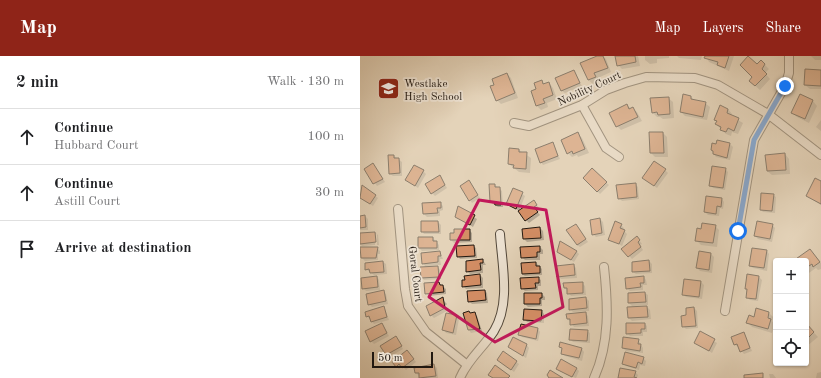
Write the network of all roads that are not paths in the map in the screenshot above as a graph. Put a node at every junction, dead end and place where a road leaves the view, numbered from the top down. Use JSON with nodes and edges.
{"nodes":[{"id":1,"x":790,"y":56,"type":"edge"},
{"id":2,"x":582,"y":105,"type":"junction"},
{"id":3,"x":768,"y":114,"type":"junction"},
{"id":4,"x":514,"y":124,"type":"dead end"},
{"id":5,"x":821,"y":155,"type":"edge"},
{"id":6,"x":619,"y":157,"type":"dead end"},
{"id":7,"x":398,"y":209,"type":"dead end"},
{"id":8,"x":500,"y":234,"type":"dead end"},
{"id":9,"x":604,"y":267,"type":"dead end"},
{"id":10,"x":725,"y":311,"type":"dead end"},
{"id":11,"x":466,"y":364,"type":"junction"},
{"id":12,"x":460,"y":378,"type":"edge"},
{"id":13,"x":594,"y":378,"type":"edge"}],
"edges":[{"from":1,"to":3,"type":"street"},
{"from":2,"to":3,"type":"street","name":"Nobility Court"},
{"from":2,"to":4,"type":"street","name":"Nobility Court"},
{"from":2,"to":6,"type":"street"},
{"from":3,"to":5,"type":"street","name":"Nobility Court"},
{"from":3,"to":10,"type":"street"},
{"from":7,"to":11,"type":"street","name":"Goral Court"},
{"from":8,"to":11,"type":"street"},
{"from":9,"to":13,"type":"street"},
{"from":11,"to":12,"type":"street"}]}
